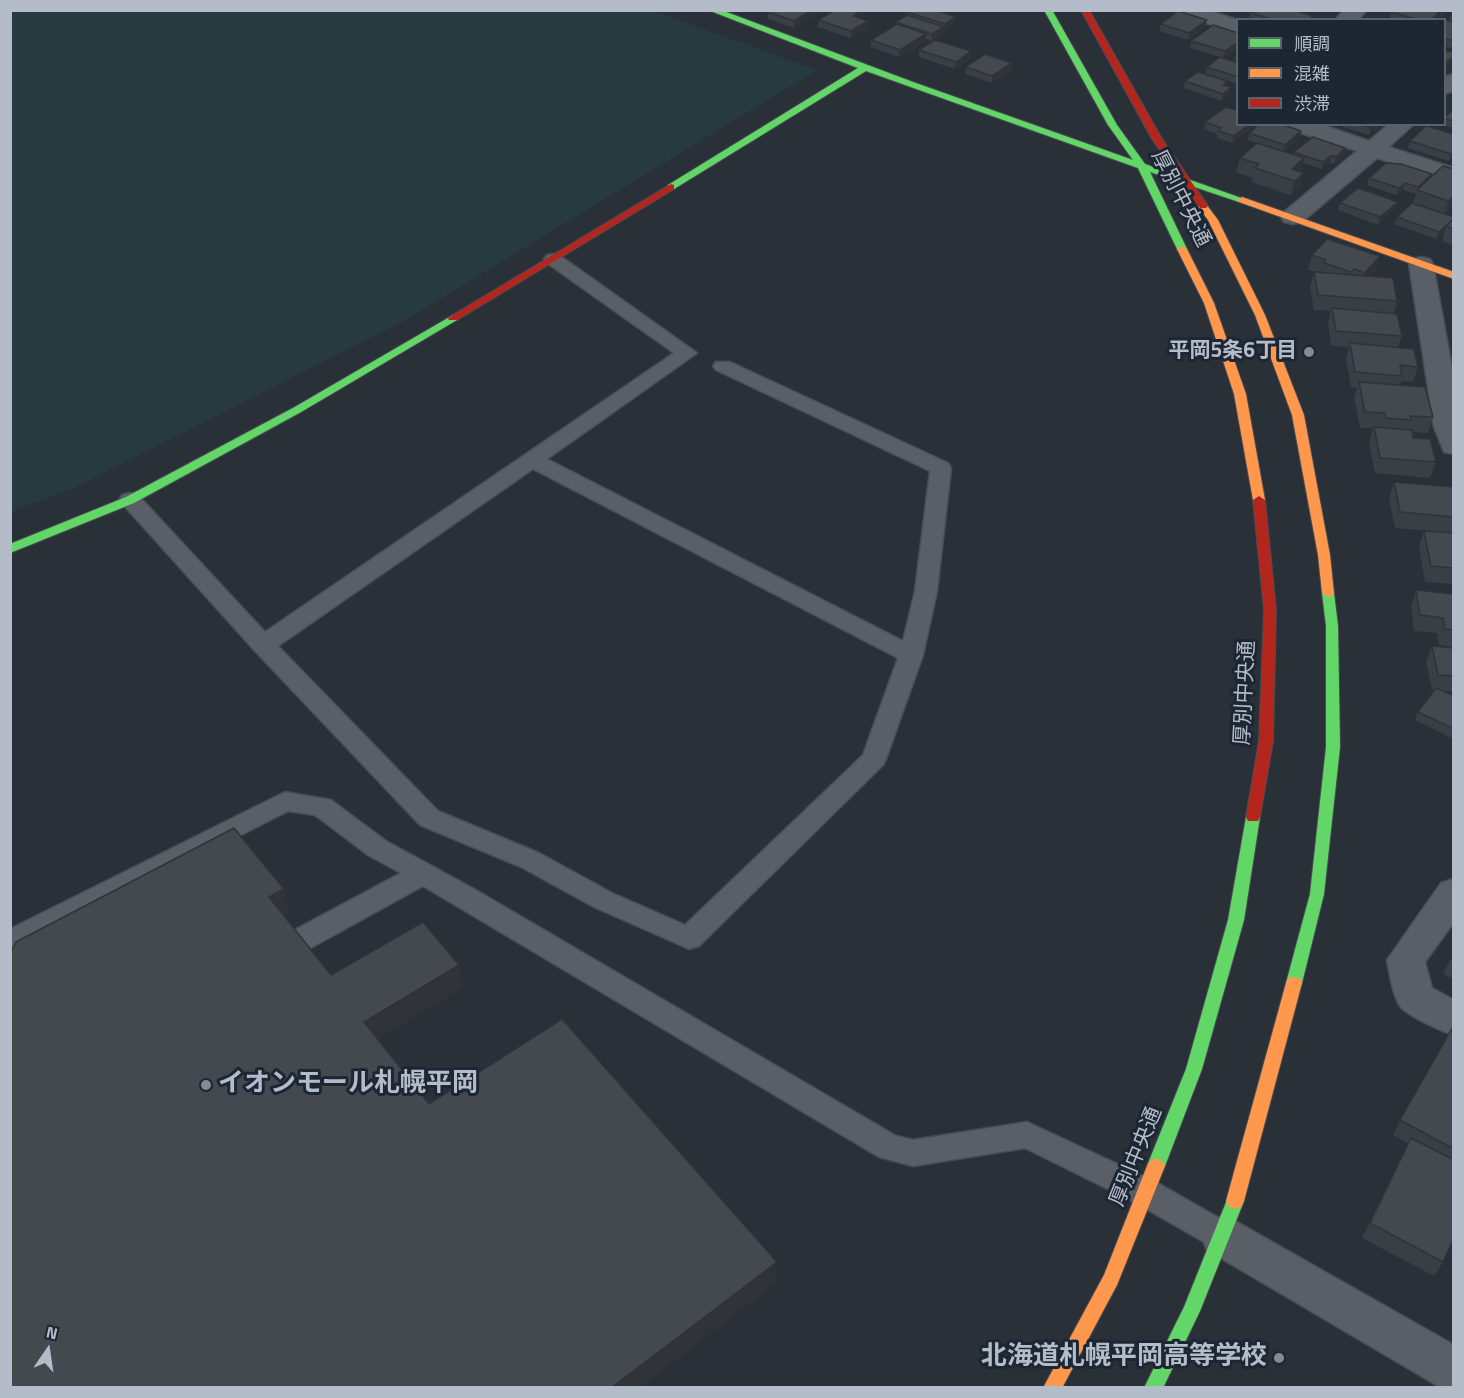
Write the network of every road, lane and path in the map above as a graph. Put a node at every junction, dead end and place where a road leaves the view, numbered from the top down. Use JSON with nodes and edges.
{"nodes":[{"id":1,"x":1048,"y":10,"type":"edge"},
{"id":2,"x":1085,"y":10,"type":"edge"},
{"id":3,"x":1185,"y":10,"type":"edge"},
{"id":4,"x":717,"y":11,"type":"edge"},
{"id":5,"x":1236,"y":26,"type":"edge"},
{"id":6,"x":864,"y":68,"type":"junction"},
{"id":7,"x":1302,"y":126,"type":"edge"},
{"id":8,"x":1401,"y":126,"type":"edge"},
{"id":9,"x":1374,"y":150,"type":"junction"},
{"id":10,"x":1143,"y":168,"type":"junction"},
{"id":11,"x":1454,"y":176,"type":"edge"},
{"id":12,"x":1188,"y":183,"type":"junction"},
{"id":13,"x":1293,"y":218,"type":"junction"},
{"id":14,"x":553,"y":259,"type":"junction"},
{"id":15,"x":1421,"y":264,"type":"junction"},
{"id":16,"x":1454,"y":276,"type":"edge"},
{"id":17,"x":723,"y":366,"type":"dead end"},
{"id":18,"x":1452,"y":434,"type":"edge"},
{"id":19,"x":532,"y":460,"type":"junction"},
{"id":20,"x":130,"y":500,"type":"junction"},
{"id":21,"x":10,"y":549,"type":"edge"},
{"id":22,"x":263,"y":645,"type":"junction"},
{"id":23,"x":911,"y":655,"type":"junction"},
{"id":24,"x":424,"y":873,"type":"junction"},
{"id":25,"x":1454,"y":893,"type":"edge"},
{"id":26,"x":10,"y":942,"type":"edge"},
{"id":27,"x":295,"y":943,"type":"edge"},
{"id":28,"x":1454,"y":1019,"type":"edge"},
{"id":29,"x":1145,"y":1192,"type":"junction"},
{"id":30,"x":1222,"y":1236,"type":"junction"},
{"id":31,"x":1454,"y":1370,"type":"edge"},
{"id":32,"x":1052,"y":1388,"type":"edge"},
{"id":33,"x":1153,"y":1388,"type":"edge"}],
"edges":[{"from":1,"to":10,"type":"main road","name":"厚別中央通"},
{"from":2,"to":12,"type":"main road","name":"厚別中央通"},
{"from":3,"to":5,"type":"street"},
{"from":4,"to":6,"type":"main road"},
{"from":6,"to":10,"type":"main road"},
{"from":6,"to":14,"type":"main road"},
{"from":7,"to":9,"type":"street"},
{"from":8,"to":9,"type":"street"},
{"from":9,"to":11,"type":"street"},
{"from":9,"to":13,"type":"street"},
{"from":10,"to":12,"type":"main road"},
{"from":10,"to":29,"type":"main road","name":"厚別中央通"},
{"from":12,"to":13,"type":"main road"},
{"from":12,"to":30,"type":"main road","name":"厚別中央通"},
{"from":13,"to":15,"type":"main road"},
{"from":14,"to":19,"type":"lane"},
{"from":14,"to":20,"type":"main road"},
{"from":15,"to":16,"type":"main road"},
{"from":15,"to":18,"type":"street"},
{"from":17,"to":23,"type":"lane"},
{"from":19,"to":22,"type":"lane"},
{"from":19,"to":23,"type":"lane"},
{"from":20,"to":21,"type":"main road"},
{"from":20,"to":22,"type":"lane"},
{"from":22,"to":23,"type":"lane"},
{"from":24,"to":26,"type":"lane"},
{"from":24,"to":27,"type":"lane"},
{"from":24,"to":29,"type":"lane"},
{"from":25,"to":28,"type":"street"},
{"from":29,"to":30,"type":"lane"},
{"from":29,"to":32,"type":"main road","name":"厚別中央通"},
{"from":30,"to":31,"type":"street"},
{"from":30,"to":33,"type":"main road","name":"厚別中央通"}]}
